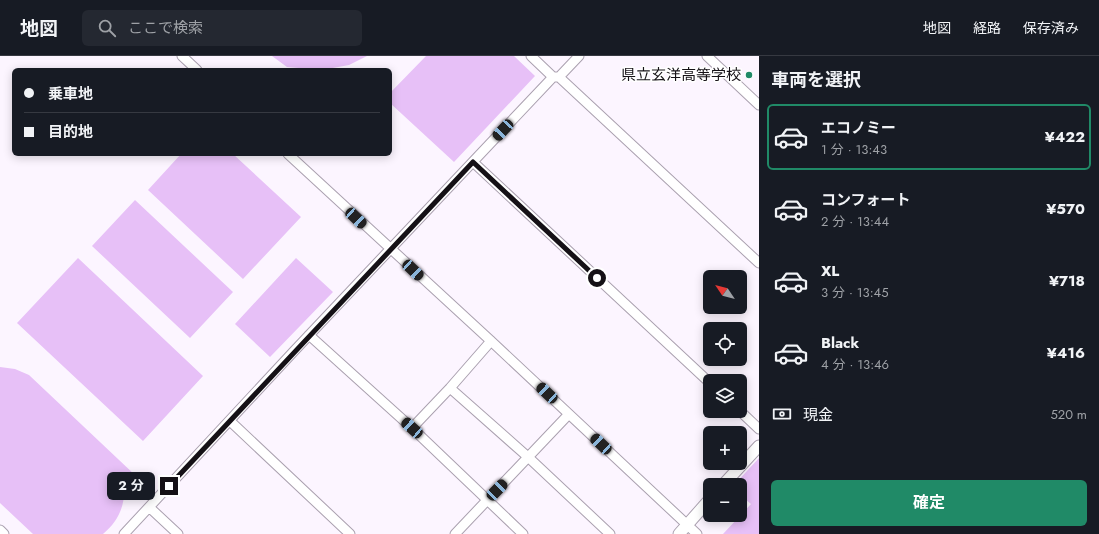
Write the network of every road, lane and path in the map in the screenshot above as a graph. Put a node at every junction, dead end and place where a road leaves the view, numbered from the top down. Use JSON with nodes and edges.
{"nodes":[{"id":1,"x":182,"y":56,"type":"edge"},
{"id":2,"x":531,"y":56,"type":"edge"},
{"id":3,"x":579,"y":56,"type":"edge"},
{"id":4,"x":707,"y":56,"type":"edge"},
{"id":5,"x":195,"y":68,"type":"edge"},
{"id":6,"x":556,"y":77,"type":"junction"},
{"id":7,"x":759,"y":105,"type":"edge"},
{"id":8,"x":290,"y":156,"type":"edge"},
{"id":9,"x":473,"y":162,"type":"junction"},
{"id":10,"x":391,"y":250,"type":"junction"},
{"id":11,"x":759,"y":263,"type":"edge"},
{"id":12,"x":309,"y":335,"type":"junction"},
{"id":13,"x":491,"y":341,"type":"junction"},
{"id":14,"x":703,"y":376,"type":"edge"},
{"id":15,"x":450,"y":388,"type":"junction"},
{"id":16,"x":569,"y":414,"type":"junction"},
{"id":17,"x":747,"y":418,"type":"edge"},
{"id":18,"x":230,"y":422,"type":"junction"},
{"id":19,"x":412,"y":428,"type":"junction"},
{"id":20,"x":759,"y":429,"type":"edge"},
{"id":21,"x":759,"y":446,"type":"edge"},
{"id":22,"x":528,"y":457,"type":"junction"},
{"id":23,"x":729,"y":478,"type":"edge"},
{"id":24,"x":487,"y":500,"type":"junction"},
{"id":25,"x":149,"y":507,"type":"junction"},
{"id":26,"x":703,"y":507,"type":"edge"},
{"id":27,"x":687,"y":524,"type":"junction"},
{"id":28,"x":0,"y":530,"type":"edge"},
{"id":29,"x":4,"y":534,"type":"edge"},
{"id":30,"x":124,"y":534,"type":"edge"},
{"id":31,"x":178,"y":534,"type":"edge"},
{"id":32,"x":350,"y":534,"type":"edge"},
{"id":33,"x":456,"y":534,"type":"edge"},
{"id":34,"x":523,"y":534,"type":"edge"},
{"id":35,"x":610,"y":534,"type":"edge"},
{"id":36,"x":679,"y":534,"type":"edge"},
{"id":37,"x":698,"y":534,"type":"edge"}],
"edges":[{"from":1,"to":5,"type":"street"},
{"from":2,"to":6,"type":"street"},
{"from":3,"to":6,"type":"street"},
{"from":4,"to":7,"type":"street"},
{"from":6,"to":9,"type":"street"},
{"from":6,"to":11,"type":"street"},
{"from":8,"to":10,"type":"street"},
{"from":9,"to":10,"type":"street"},
{"from":9,"to":14,"type":"street"},
{"from":10,"to":12,"type":"street"},
{"from":10,"to":13,"type":"street"},
{"from":12,"to":18,"type":"street"},
{"from":12,"to":19,"type":"street"},
{"from":13,"to":15,"type":"street"},
{"from":13,"to":16,"type":"street"},
{"from":15,"to":19,"type":"street"},
{"from":15,"to":22,"type":"street"},
{"from":16,"to":22,"type":"street"},
{"from":16,"to":27,"type":"street"},
{"from":17,"to":20,"type":"street"},
{"from":18,"to":25,"type":"street"},
{"from":18,"to":32,"type":"street"},
{"from":19,"to":24,"type":"street"},
{"from":21,"to":23,"type":"main road"},
{"from":22,"to":24,"type":"street"},
{"from":22,"to":35,"type":"street"},
{"from":24,"to":33,"type":"street"},
{"from":24,"to":34,"type":"street"},
{"from":25,"to":30,"type":"street"},
{"from":25,"to":31,"type":"street"},
{"from":26,"to":27,"type":"main road"},
{"from":27,"to":36,"type":"main road"},
{"from":27,"to":37,"type":"street"},
{"from":28,"to":29,"type":"street"}]}
